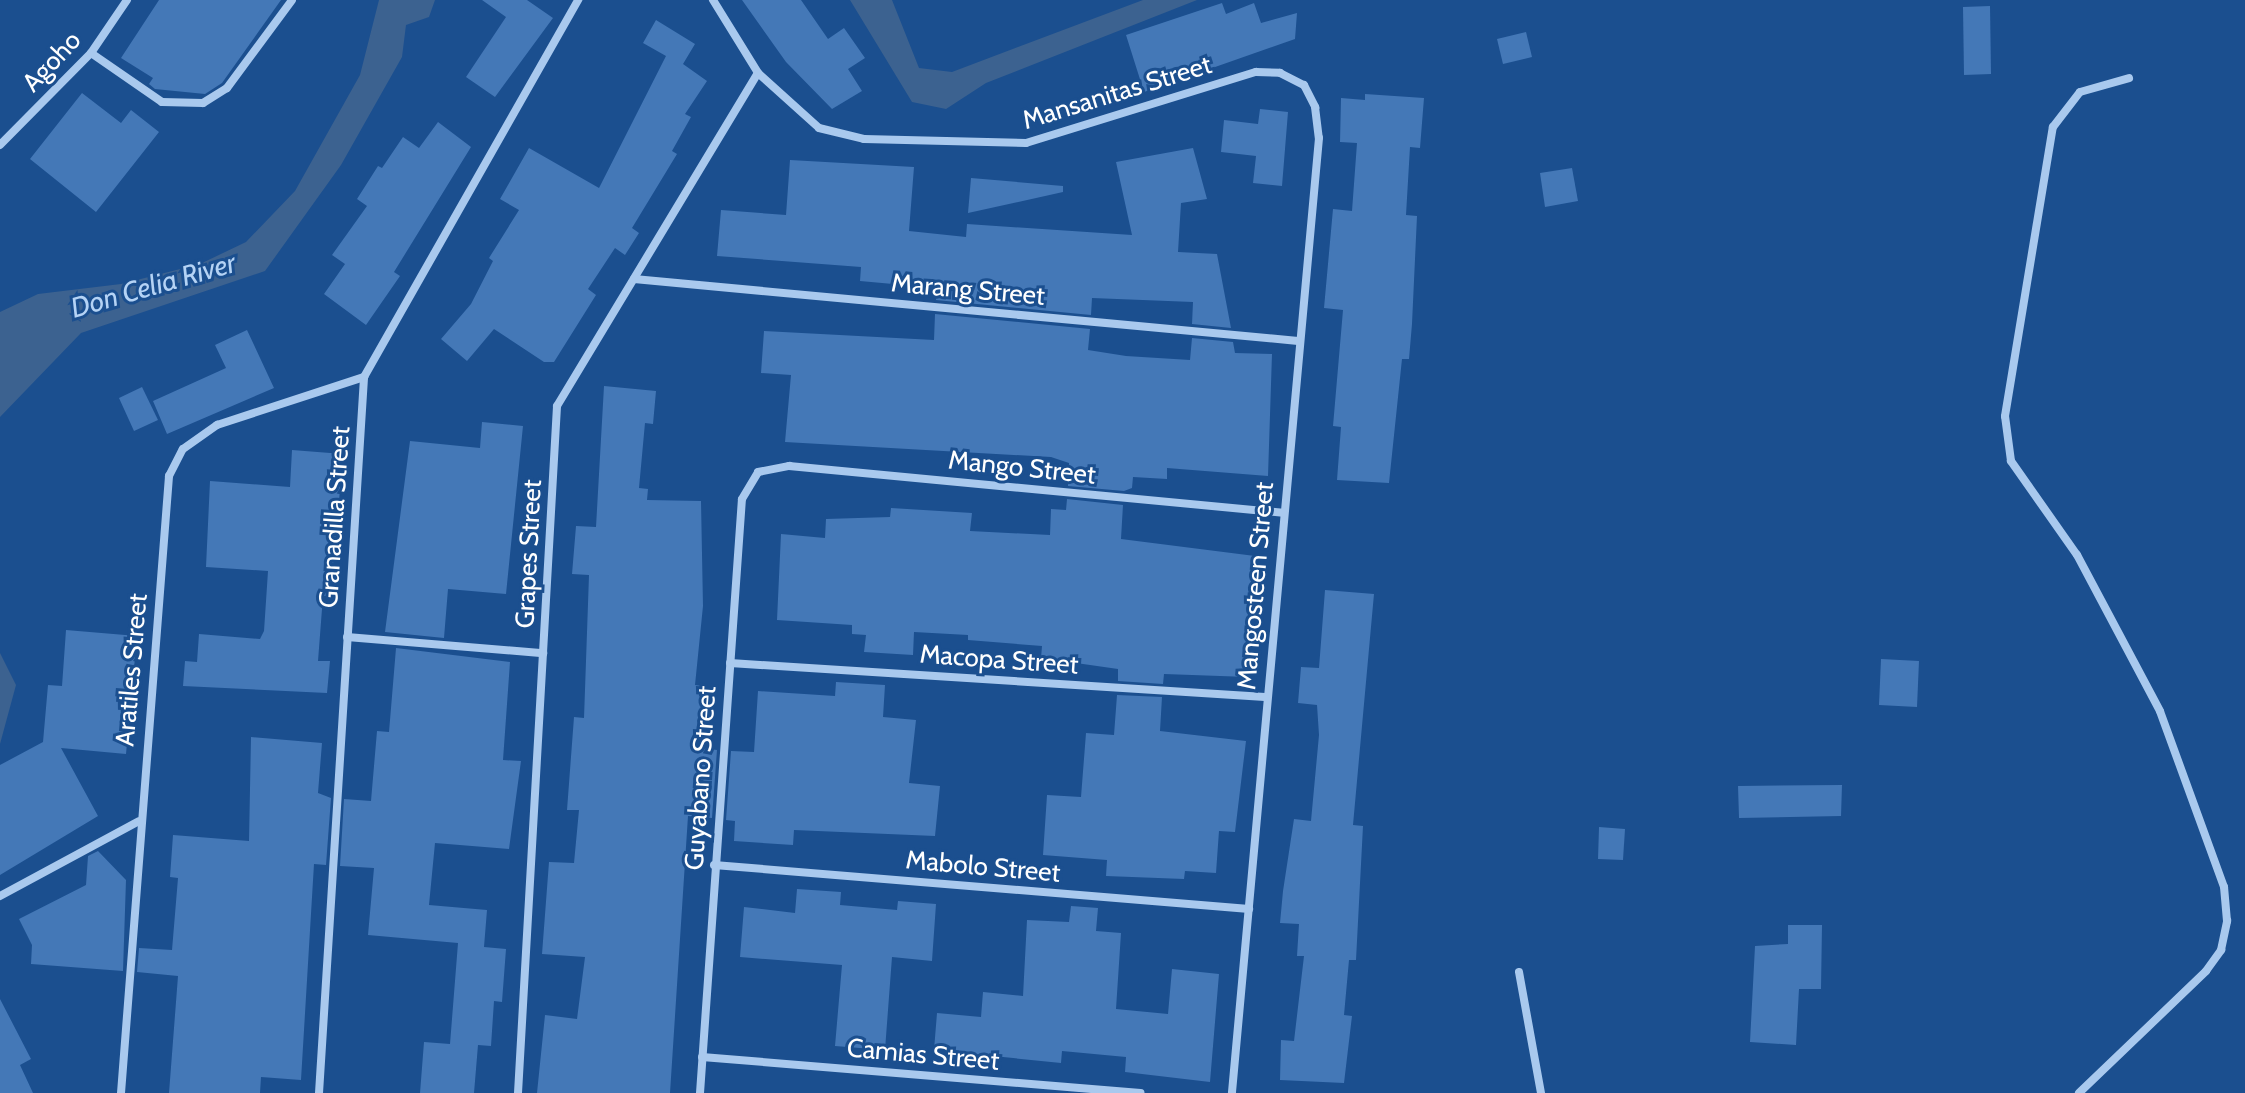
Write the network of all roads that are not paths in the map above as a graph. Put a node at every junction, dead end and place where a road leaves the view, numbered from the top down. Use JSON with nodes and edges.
{"nodes":[{"id":1,"x":127,"y":0,"type":"edge"},
{"id":2,"x":292,"y":0,"type":"edge"},
{"id":3,"x":578,"y":0,"type":"edge"},
{"id":4,"x":713,"y":0,"type":"edge"},
{"id":5,"x":91,"y":53,"type":"junction"},
{"id":6,"x":758,"y":73,"type":"junction"},
{"id":7,"x":2129,"y":78,"type":"dead end"},
{"id":8,"x":1304,"y":85,"type":"joint"},
{"id":9,"x":0,"y":145,"type":"edge"},
{"id":10,"x":634,"y":279,"type":"junction"},
{"id":11,"x":1298,"y":341,"type":"junction"},
{"id":12,"x":364,"y":377,"type":"junction"},
{"id":13,"x":758,"y":472,"type":"joint"},
{"id":14,"x":1283,"y":513,"type":"junction"},
{"id":15,"x":347,"y":637,"type":"junction"},
{"id":16,"x":543,"y":653,"type":"junction"},
{"id":17,"x":730,"y":663,"type":"junction"},
{"id":18,"x":1265,"y":697,"type":"junction"},
{"id":19,"x":139,"y":821,"type":"junction"},
{"id":20,"x":714,"y":865,"type":"junction"},
{"id":21,"x":0,"y":896,"type":"edge"},
{"id":22,"x":1249,"y":909,"type":"junction"},
{"id":23,"x":1519,"y":972,"type":"dead end"},
{"id":24,"x":702,"y":1057,"type":"junction"},
{"id":25,"x":121,"y":1093,"type":"edge"},
{"id":26,"x":319,"y":1093,"type":"edge"},
{"id":27,"x":518,"y":1093,"type":"edge"},
{"id":28,"x":700,"y":1093,"type":"edge"},
{"id":29,"x":1141,"y":1093,"type":"edge"},
{"id":30,"x":1232,"y":1093,"type":"edge"},
{"id":31,"x":1541,"y":1093,"type":"edge"},
{"id":32,"x":2079,"y":1093,"type":"edge"}],
"edges":[{"from":1,"to":5,"type":"street","name":"Agoho"},
{"from":2,"to":5,"type":"street"},
{"from":3,"to":12,"type":"street","name":"Granadilla Street"},
{"from":4,"to":6,"type":"street","name":"Mansanitas Street"},
{"from":5,"to":9,"type":"street","name":"Agoho"},
{"from":6,"to":8,"type":"street","name":"Mansanitas Street"},
{"from":6,"to":10,"type":"street","name":"Grapes Street"},
{"from":7,"to":32,"type":"street"},
{"from":8,"to":11,"type":"street","name":"Mangosteen Street"},
{"from":10,"to":11,"type":"street","name":"Marang Street"},
{"from":10,"to":16,"type":"street","name":"Grapes Street"},
{"from":11,"to":14,"type":"street","name":"Mangosteen Street"},
{"from":12,"to":15,"type":"street","name":"Granadilla Street"},
{"from":12,"to":19,"type":"street","name":"Aratiles Street"},
{"from":13,"to":14,"type":"street","name":"Mango Street"},
{"from":13,"to":17,"type":"street","name":"Guyabano Street"},
{"from":14,"to":18,"type":"street","name":"Mangosteen Street"},
{"from":15,"to":16,"type":"street"},
{"from":15,"to":26,"type":"street","name":"Granadilla Street"},
{"from":16,"to":27,"type":"street","name":"Grapes Street"},
{"from":17,"to":18,"type":"street","name":"Macopa Street"},
{"from":17,"to":20,"type":"street","name":"Guyabano Street"},
{"from":18,"to":22,"type":"street","name":"Mangosteen Street"},
{"from":19,"to":21,"type":"street"},
{"from":19,"to":25,"type":"street","name":"Aratiles Street"},
{"from":20,"to":22,"type":"street","name":"Mabolo Street"},
{"from":20,"to":24,"type":"street","name":"Guyabano Street"},
{"from":22,"to":30,"type":"street","name":"Mangosteen Street"},
{"from":23,"to":31,"type":"street"},
{"from":24,"to":28,"type":"street","name":"Guyabano Street"},
{"from":24,"to":29,"type":"street","name":"Camias Street"}]}
